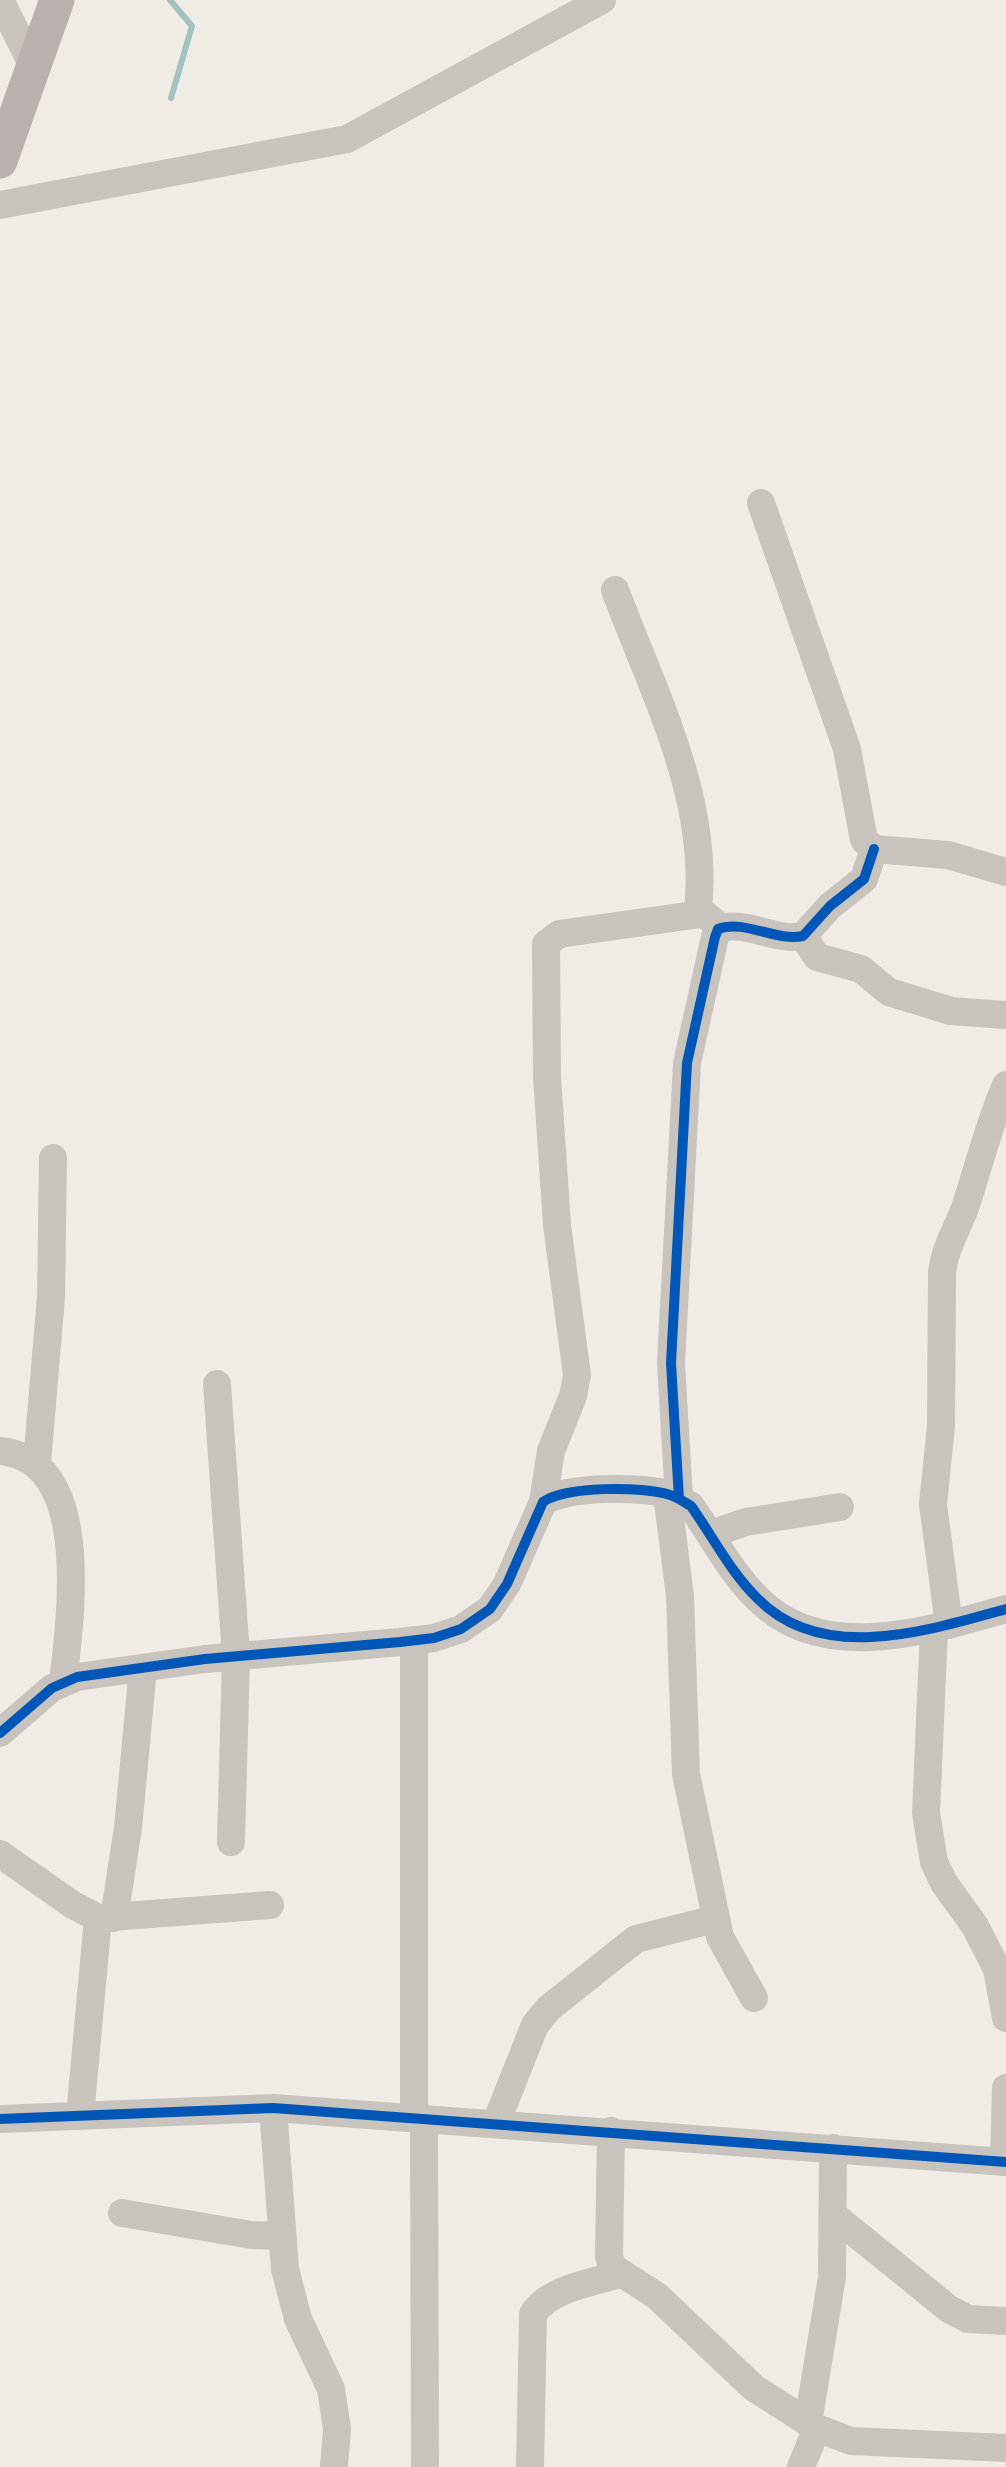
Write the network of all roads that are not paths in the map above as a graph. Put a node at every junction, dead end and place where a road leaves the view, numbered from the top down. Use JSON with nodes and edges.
{"nodes":[{"id":1,"x":0,"y":0,"type":"edge"},
{"id":2,"x":56,"y":0,"type":"edge"},
{"id":3,"x":602,"y":0,"type":"edge"},
{"id":4,"x":34,"y":68,"type":"junction"},
{"id":5,"x":0,"y":161,"type":"edge"},
{"id":6,"x":0,"y":205,"type":"edge"},
{"id":7,"x":760,"y":503,"type":"dead end"},
{"id":8,"x":615,"y":590,"type":"dead end"},
{"id":9,"x":874,"y":849,"type":"junction"},
{"id":10,"x":1006,"y":872,"type":"edge"},
{"id":11,"x":712,"y":921,"type":"junction"},
{"id":12,"x":803,"y":936,"type":"junction"},
{"id":13,"x":1006,"y":1015,"type":"edge"},
{"id":14,"x":1006,"y":1085,"type":"edge"},
{"id":15,"x":52,"y":1158,"type":"dead end"},
{"id":16,"x":217,"y":1384,"type":"dead end"},
{"id":17,"x":0,"y":1450,"type":"edge"},
{"id":18,"x":37,"y":1463,"type":"junction"},
{"id":19,"x":673,"y":1496,"type":"junction"},
{"id":20,"x":543,"y":1502,"type":"junction"},
{"id":21,"x":840,"y":1507,"type":"dead end"},
{"id":22,"x":710,"y":1534,"type":"junction"},
{"id":23,"x":1006,"y":1609,"type":"edge"},
{"id":24,"x":942,"y":1627,"type":"junction"},
{"id":25,"x":414,"y":1640,"type":"junction"},
{"id":26,"x":236,"y":1656,"type":"junction"},
{"id":27,"x":143,"y":1668,"type":"junction"},
{"id":28,"x":63,"y":1684,"type":"junction"},
{"id":29,"x":0,"y":1733,"type":"edge"},
{"id":30,"x":231,"y":1842,"type":"dead end"},
{"id":31,"x":0,"y":1854,"type":"edge"},
{"id":32,"x":270,"y":1905,"type":"dead end"},
{"id":33,"x":106,"y":1918,"type":"junction"},
{"id":34,"x":715,"y":1919,"type":"junction"},
{"id":35,"x":754,"y":1998,"type":"dead end"},
{"id":36,"x":1006,"y":2018,"type":"edge"},
{"id":37,"x":1006,"y":2088,"type":"edge"},
{"id":38,"x":273,"y":2108,"type":"junction"},
{"id":39,"x":80,"y":2116,"type":"junction"},
{"id":40,"x":419,"y":2118,"type":"junction"},
{"id":41,"x":0,"y":2119,"type":"edge"},
{"id":42,"x":496,"y":2123,"type":"junction"},
{"id":43,"x":612,"y":2132,"type":"junction"},
{"id":44,"x":834,"y":2148,"type":"junction"},
{"id":45,"x":1005,"y":2162,"type":"edge"},
{"id":46,"x":122,"y":2214,"type":"dead end"},
{"id":47,"x":833,"y":2215,"type":"junction"},
{"id":48,"x":282,"y":2236,"type":"junction"},
{"id":49,"x":620,"y":2274,"type":"junction"},
{"id":50,"x":1006,"y":2321,"type":"edge"},
{"id":51,"x":812,"y":2426,"type":"junction"},
{"id":52,"x":851,"y":2441,"type":"junction"},
{"id":53,"x":1006,"y":2448,"type":"edge"},
{"id":54,"x":334,"y":2467,"type":"edge"},
{"id":55,"x":426,"y":2467,"type":"edge"},
{"id":56,"x":530,"y":2467,"type":"edge"},
{"id":57,"x":801,"y":2467,"type":"edge"},
{"id":58,"x":864,"y":2467,"type":"edge"}],
"edges":[{"from":1,"to":4,"type":"street"},
{"from":2,"to":4,"type":"main road"},
{"from":3,"to":6,"type":"street"},
{"from":4,"to":5,"type":"main road"},
{"from":7,"to":9,"type":"street"},
{"from":8,"to":11,"type":"street"},
{"from":9,"to":10,"type":"street"},
{"from":9,"to":12,"type":"street"},
{"from":11,"to":12,"type":"street"},
{"from":11,"to":19,"type":"street"},
{"from":11,"to":20,"type":"street"},
{"from":12,"to":13,"type":"street"},
{"from":14,"to":24,"type":"street"},
{"from":15,"to":18,"type":"street"},
{"from":16,"to":26,"type":"street"},
{"from":17,"to":18,"type":"street"},
{"from":18,"to":28,"type":"street"},
{"from":19,"to":20,"type":"street"},
{"from":19,"to":22,"type":"street"},
{"from":19,"to":34,"type":"street"},
{"from":20,"to":25,"type":"street"},
{"from":21,"to":22,"type":"street"},
{"from":22,"to":24,"type":"street"},
{"from":23,"to":24,"type":"street"},
{"from":24,"to":36,"type":"street"},
{"from":25,"to":26,"type":"street"},
{"from":25,"to":40,"type":"street"},
{"from":26,"to":27,"type":"street"},
{"from":26,"to":30,"type":"street"},
{"from":27,"to":28,"type":"street"},
{"from":27,"to":33,"type":"street"},
{"from":28,"to":29,"type":"street"},
{"from":31,"to":33,"type":"street"},
{"from":32,"to":33,"type":"street"},
{"from":33,"to":39,"type":"street"},
{"from":34,"to":35,"type":"street"},
{"from":34,"to":42,"type":"street"},
{"from":37,"to":45,"type":"street"},
{"from":38,"to":39,"type":"street"},
{"from":38,"to":40,"type":"street"},
{"from":38,"to":48,"type":"street"},
{"from":39,"to":41,"type":"street"},
{"from":40,"to":42,"type":"street"},
{"from":40,"to":55,"type":"street"},
{"from":42,"to":43,"type":"street"},
{"from":43,"to":44,"type":"street"},
{"from":43,"to":49,"type":"street"},
{"from":44,"to":45,"type":"street"},
{"from":44,"to":47,"type":"street"},
{"from":46,"to":48,"type":"street"},
{"from":47,"to":50,"type":"street"},
{"from":47,"to":51,"type":"street"},
{"from":48,"to":54,"type":"street"},
{"from":49,"to":51,"type":"street"},
{"from":49,"to":56,"type":"street"},
{"from":51,"to":52,"type":"street"},
{"from":51,"to":57,"type":"street"},
{"from":52,"to":53,"type":"street"},
{"from":52,"to":58,"type":"street"}]}
